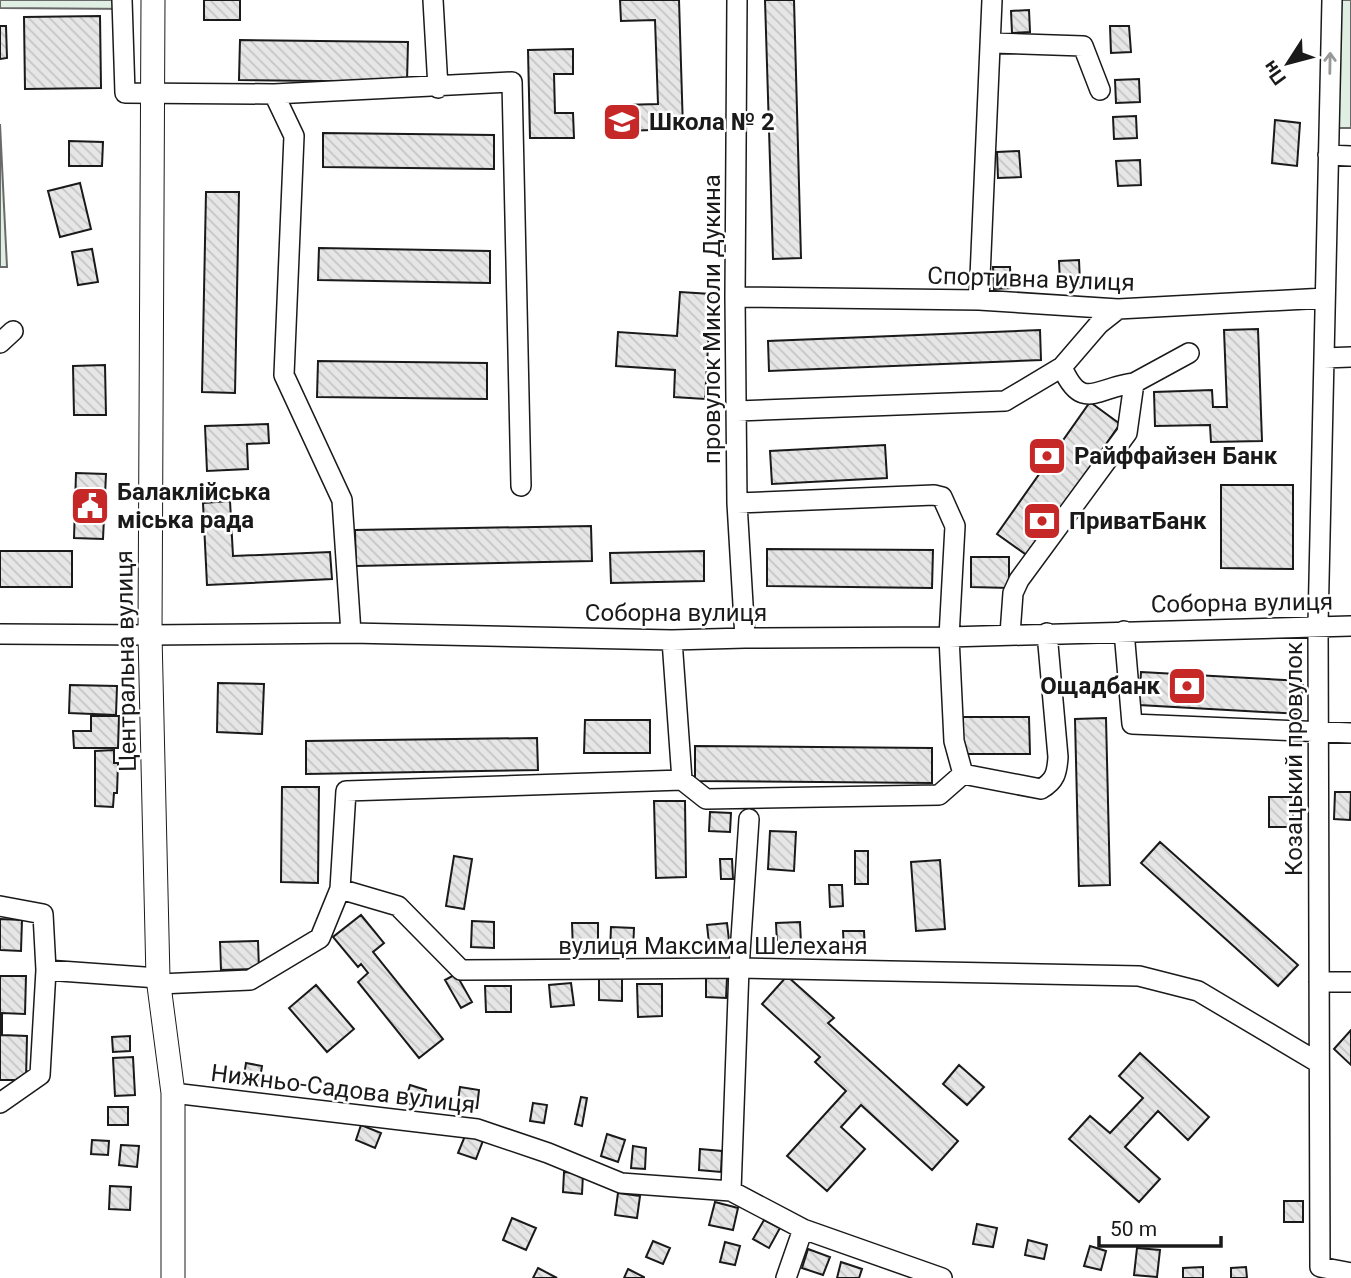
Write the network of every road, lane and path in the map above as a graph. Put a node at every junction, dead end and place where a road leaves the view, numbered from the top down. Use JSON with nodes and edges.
{"nodes":[{"id":1,"x":122,"y":0,"type":"edge"},
{"id":2,"x":153,"y":0,"type":"edge"},
{"id":3,"x":433,"y":0,"type":"edge"},
{"id":4,"x":737,"y":0,"type":"edge"},
{"id":5,"x":992,"y":0,"type":"edge"},
{"id":6,"x":1332,"y":0,"type":"edge"},
{"id":7,"x":992,"y":43,"type":"junction"},
{"id":8,"x":438,"y":88,"type":"junction"},
{"id":9,"x":1100,"y":90,"type":"dead end"},
{"id":10,"x":151,"y":93,"type":"junction"},
{"id":11,"x":274,"y":94,"type":"junction"},
{"id":12,"x":1328,"y":155,"type":"junction"},
{"id":13,"x":1351,"y":156,"type":"edge"},
{"id":14,"x":735,"y":297,"type":"junction"},
{"id":15,"x":1325,"y":298,"type":"junction"},
{"id":16,"x":979,"y":300,"type":"junction"},
{"id":17,"x":1118,"y":309,"type":"junction"},
{"id":18,"x":1189,"y":353,"type":"dead end"},
{"id":19,"x":1351,"y":357,"type":"edge"},
{"id":20,"x":1324,"y":358,"type":"junction"},
{"id":21,"x":1062,"y":367,"type":"junction"},
{"id":22,"x":1134,"y":383,"type":"junction"},
{"id":23,"x":737,"y":411,"type":"junction"},
{"id":24,"x":521,"y":486,"type":"dead end"},
{"id":25,"x":737,"y":503,"type":"junction"},
{"id":26,"x":1318,"y":625,"type":"junction"},
{"id":27,"x":1351,"y":626,"type":"edge"},
{"id":28,"x":1124,"y":631,"type":"junction"},
{"id":29,"x":351,"y":633,"type":"junction"},
{"id":30,"x":1047,"y":633,"type":"junction"},
{"id":31,"x":0,"y":634,"type":"edge"},
{"id":32,"x":1010,"y":634,"type":"junction"},
{"id":33,"x":150,"y":635,"type":"junction"},
{"id":34,"x":949,"y":637,"type":"junction"},
{"id":35,"x":745,"y":638,"type":"junction"},
{"id":36,"x":672,"y":640,"type":"junction"},
{"id":37,"x":1319,"y":732,"type":"junction"},
{"id":38,"x":1351,"y":733,"type":"edge"},
{"id":39,"x":963,"y":774,"type":"junction"},
{"id":40,"x":682,"y":779,"type":"junction"},
{"id":41,"x":748,"y":819,"type":"dead end"},
{"id":42,"x":340,"y":889,"type":"junction"},
{"id":43,"x":0,"y":906,"type":"edge"},
{"id":44,"x":739,"y":968,"type":"junction"},
{"id":45,"x":46,"y":970,"type":"junction"},
{"id":46,"x":158,"y":981,"type":"junction"},
{"id":47,"x":1319,"y":982,"type":"junction"},
{"id":48,"x":1351,"y":982,"type":"edge"},
{"id":49,"x":1320,"y":1063,"type":"junction"},
{"id":50,"x":173,"y":1093,"type":"junction"},
{"id":51,"x":0,"y":1103,"type":"edge"},
{"id":52,"x":731,"y":1191,"type":"junction"},
{"id":53,"x":803,"y":1229,"type":"junction"},
{"id":54,"x":1351,"y":1273,"type":"edge"},
{"id":55,"x":173,"y":1278,"type":"edge"},
{"id":56,"x":786,"y":1278,"type":"edge"},
{"id":57,"x":942,"y":1278,"type":"edge"}],
"edges":[{"from":1,"to":10,"type":"street"},
{"from":2,"to":10,"type":"main road","name":"Центральна вулиця"},
{"from":3,"to":8,"type":"street"},
{"from":4,"to":14,"type":"street","name":"провулок Миколи Дукина"},
{"from":5,"to":7,"type":"street"},
{"from":12,"to":6,"type":"street","name":"Козацький провулок","one_way":true},
{"from":7,"to":9,"type":"street"},
{"from":7,"to":16,"type":"street"},
{"from":8,"to":11,"type":"street"},
{"from":8,"to":24,"type":"street"},
{"from":10,"to":11,"type":"street"},
{"from":10,"to":33,"type":"main road","name":"Центральна вулиця"},
{"from":11,"to":29,"type":"street"},
{"from":12,"to":13,"type":"street"},
{"from":12,"to":15,"type":"street","name":"Козацький провулок"},
{"from":14,"to":16,"type":"street","name":"Спортивна вулиця"},
{"from":14,"to":23,"type":"street","name":"провулок Миколи Дукина"},
{"from":15,"to":17,"type":"street","name":"Спортивна вулиця"},
{"from":15,"to":20,"type":"street","name":"Козацький провулок"},
{"from":16,"to":17,"type":"street","name":"Спортивна вулиця"},
{"from":17,"to":21,"type":"street"},
{"from":18,"to":22,"type":"street"},
{"from":19,"to":20,"type":"street"},
{"from":20,"to":26,"type":"street","name":"Козацький провулок"},
{"from":21,"to":22,"type":"street"},
{"from":21,"to":23,"type":"street"},
{"from":22,"to":32,"type":"street"},
{"from":23,"to":25,"type":"street","name":"провулок Миколи Дукина"},
{"from":25,"to":34,"type":"street"},
{"from":25,"to":35,"type":"street","name":"провулок Миколи Дукина"},
{"from":26,"to":27,"type":"street","name":"Соборна вулиця"},
{"from":26,"to":28,"type":"street","name":"Соборна вулиця"},
{"from":26,"to":37,"type":"street","name":"Козацький провулок"},
{"from":28,"to":30,"type":"street","name":"Соборна вулиця"},
{"from":28,"to":37,"type":"street"},
{"from":29,"to":33,"type":"street","name":"Соборна вулиця"},
{"from":29,"to":36,"type":"street","name":"Соборна вулиця"},
{"from":30,"to":32,"type":"street","name":"Соборна вулиця"},
{"from":30,"to":39,"type":"street"},
{"from":31,"to":33,"type":"street","name":"Соборна вулиця"},
{"from":32,"to":34,"type":"street","name":"Соборна вулиця"},
{"from":33,"to":46,"type":"main road","name":"Центральна вулиця"},
{"from":34,"to":35,"type":"street","name":"Соборна вулиця"},
{"from":34,"to":39,"type":"street"},
{"from":35,"to":36,"type":"street","name":"Соборна вулиця"},
{"from":36,"to":40,"type":"street"},
{"from":37,"to":38,"type":"street"},
{"from":37,"to":47,"type":"street","name":"Козацький провулок"},
{"from":39,"to":40,"type":"street"},
{"from":40,"to":42,"type":"street"},
{"from":41,"to":44,"type":"street"},
{"from":42,"to":44,"type":"street","name":"вулиця Максима Шелеханя"},
{"from":42,"to":46,"type":"street"},
{"from":43,"to":45,"type":"street"},
{"from":44,"to":49,"type":"street","name":"вулиця Максима Шелеханя"},
{"from":44,"to":52,"type":"street"},
{"from":45,"to":46,"type":"street"},
{"from":45,"to":51,"type":"street"},
{"from":46,"to":50,"type":"main road","name":"Центральна вулиця"},
{"from":47,"to":48,"type":"street"},
{"from":47,"to":49,"type":"street","name":"Козацький провулок"},
{"from":49,"to":54,"type":"street","name":"Козацький провулок"},
{"from":50,"to":52,"type":"street","name":"Нижньо-Садова вулиця"},
{"from":50,"to":55,"type":"main road","name":"Центральна вулиця"},
{"from":52,"to":53,"type":"street","name":"Нижньо-Садова вулиця"},
{"from":53,"to":56,"type":"street"},
{"from":53,"to":57,"type":"street","name":"Нижньо-Садова вулиця"}]}
